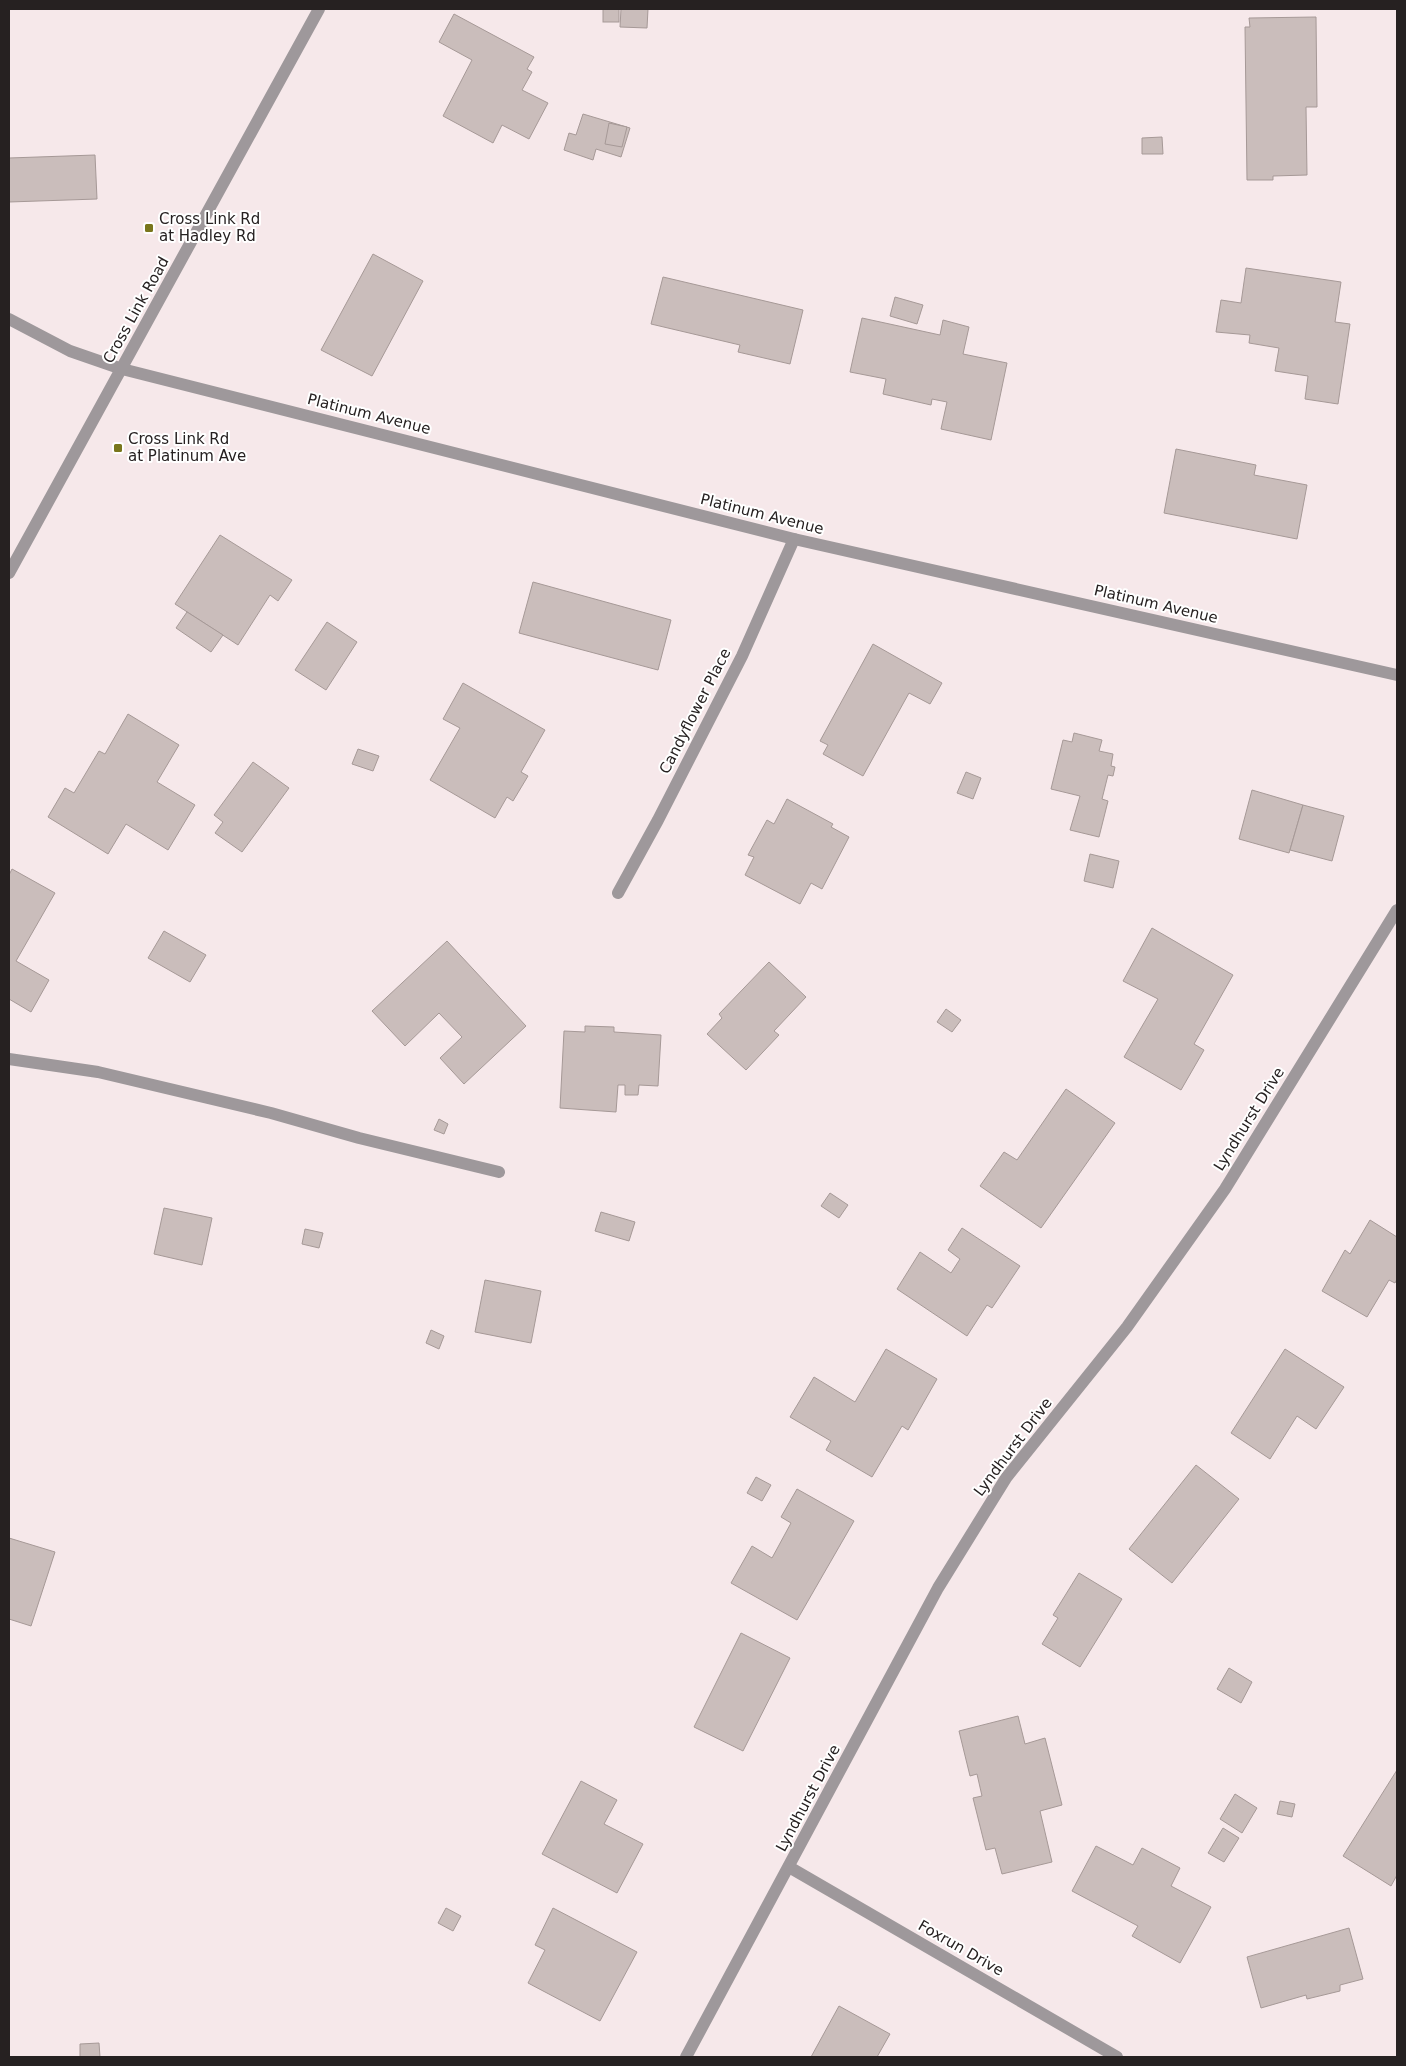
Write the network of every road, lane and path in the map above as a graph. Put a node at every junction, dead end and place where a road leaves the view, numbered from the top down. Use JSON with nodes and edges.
{"nodes":[{"id":1,"x":319,"y":9,"type":"edge"},
{"id":2,"x":9,"y":320,"type":"edge"},
{"id":3,"x":122,"y":369,"type":"junction"},
{"id":4,"x":794,"y":539,"type":"junction"},
{"id":5,"x":9,"y":573,"type":"edge"},
{"id":6,"x":1397,"y":675,"type":"edge"},
{"id":7,"x":618,"y":893,"type":"dead end"},
{"id":8,"x":1397,"y":910,"type":"edge"},
{"id":9,"x":9,"y":1059,"type":"edge"},
{"id":10,"x":499,"y":1172,"type":"dead end"},
{"id":11,"x":789,"y":1867,"type":"junction"},
{"id":12,"x":686,"y":2057,"type":"edge"},
{"id":13,"x":1117,"y":2057,"type":"edge"}],
"edges":[{"from":1,"to":3,"type":"street","name":"Cross Link Road"},
{"from":2,"to":3,"type":"street","name":"Platinum Avenue"},
{"from":3,"to":4,"type":"street","name":"Platinum Avenue"},
{"from":3,"to":5,"type":"street","name":"Cross Link Road"},
{"from":4,"to":6,"type":"street","name":"Platinum Avenue"},
{"from":4,"to":7,"type":"street","name":"Candyflower Place"},
{"from":8,"to":11,"type":"street","name":"Lyndhurst Drive"},
{"from":9,"to":10,"type":"street"},
{"from":11,"to":12,"type":"street","name":"Lyndhurst Drive"},
{"from":11,"to":13,"type":"street","name":"Foxrun Drive"}]}
